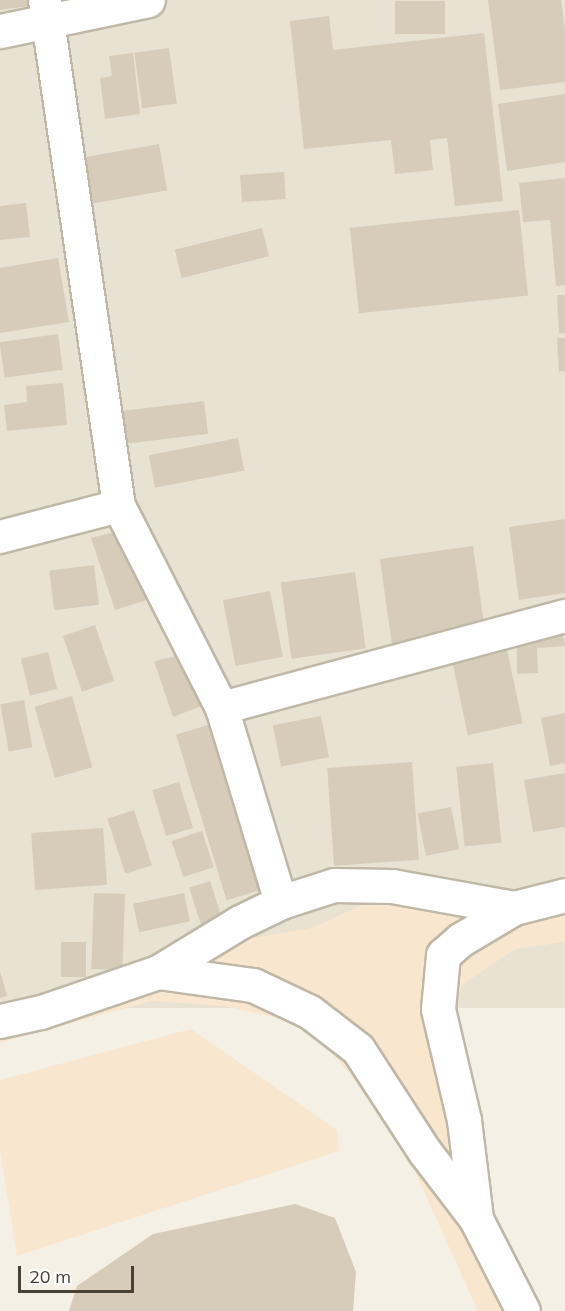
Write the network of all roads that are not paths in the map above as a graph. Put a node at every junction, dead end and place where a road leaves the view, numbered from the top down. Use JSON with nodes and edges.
{"nodes":[{"id":1,"x":148,"y":0,"type":"edge"},
{"id":2,"x":46,"y":11,"type":"edge"},
{"id":3,"x":0,"y":31,"type":"edge"},
{"id":4,"x":119,"y":506,"type":"junction"},
{"id":5,"x":0,"y":537,"type":"edge"},
{"id":6,"x":565,"y":616,"type":"edge"},
{"id":7,"x":222,"y":708,"type":"junction"},
{"id":8,"x":565,"y":895,"type":"edge"},
{"id":9,"x":281,"y":902,"type":"junction"},
{"id":10,"x":514,"y":908,"type":"junction"},
{"id":11,"x":158,"y":972,"type":"junction"},
{"id":12,"x":0,"y":1021,"type":"edge"},
{"id":13,"x":476,"y":1219,"type":"junction"},
{"id":14,"x":523,"y":1311,"type":"edge"}],
"edges":[{"from":1,"to":2,"type":"street"},
{"from":2,"to":3,"type":"street"},
{"from":2,"to":4,"type":"street"},
{"from":4,"to":5,"type":"street"},
{"from":4,"to":7,"type":"street"},
{"from":6,"to":7,"type":"street"},
{"from":7,"to":9,"type":"street"},
{"from":8,"to":10,"type":"street"},
{"from":9,"to":10,"type":"street"},
{"from":9,"to":11,"type":"street"},
{"from":10,"to":13,"type":"street"},
{"from":11,"to":12,"type":"street"},
{"from":11,"to":13,"type":"street"},
{"from":13,"to":14,"type":"street"}]}
